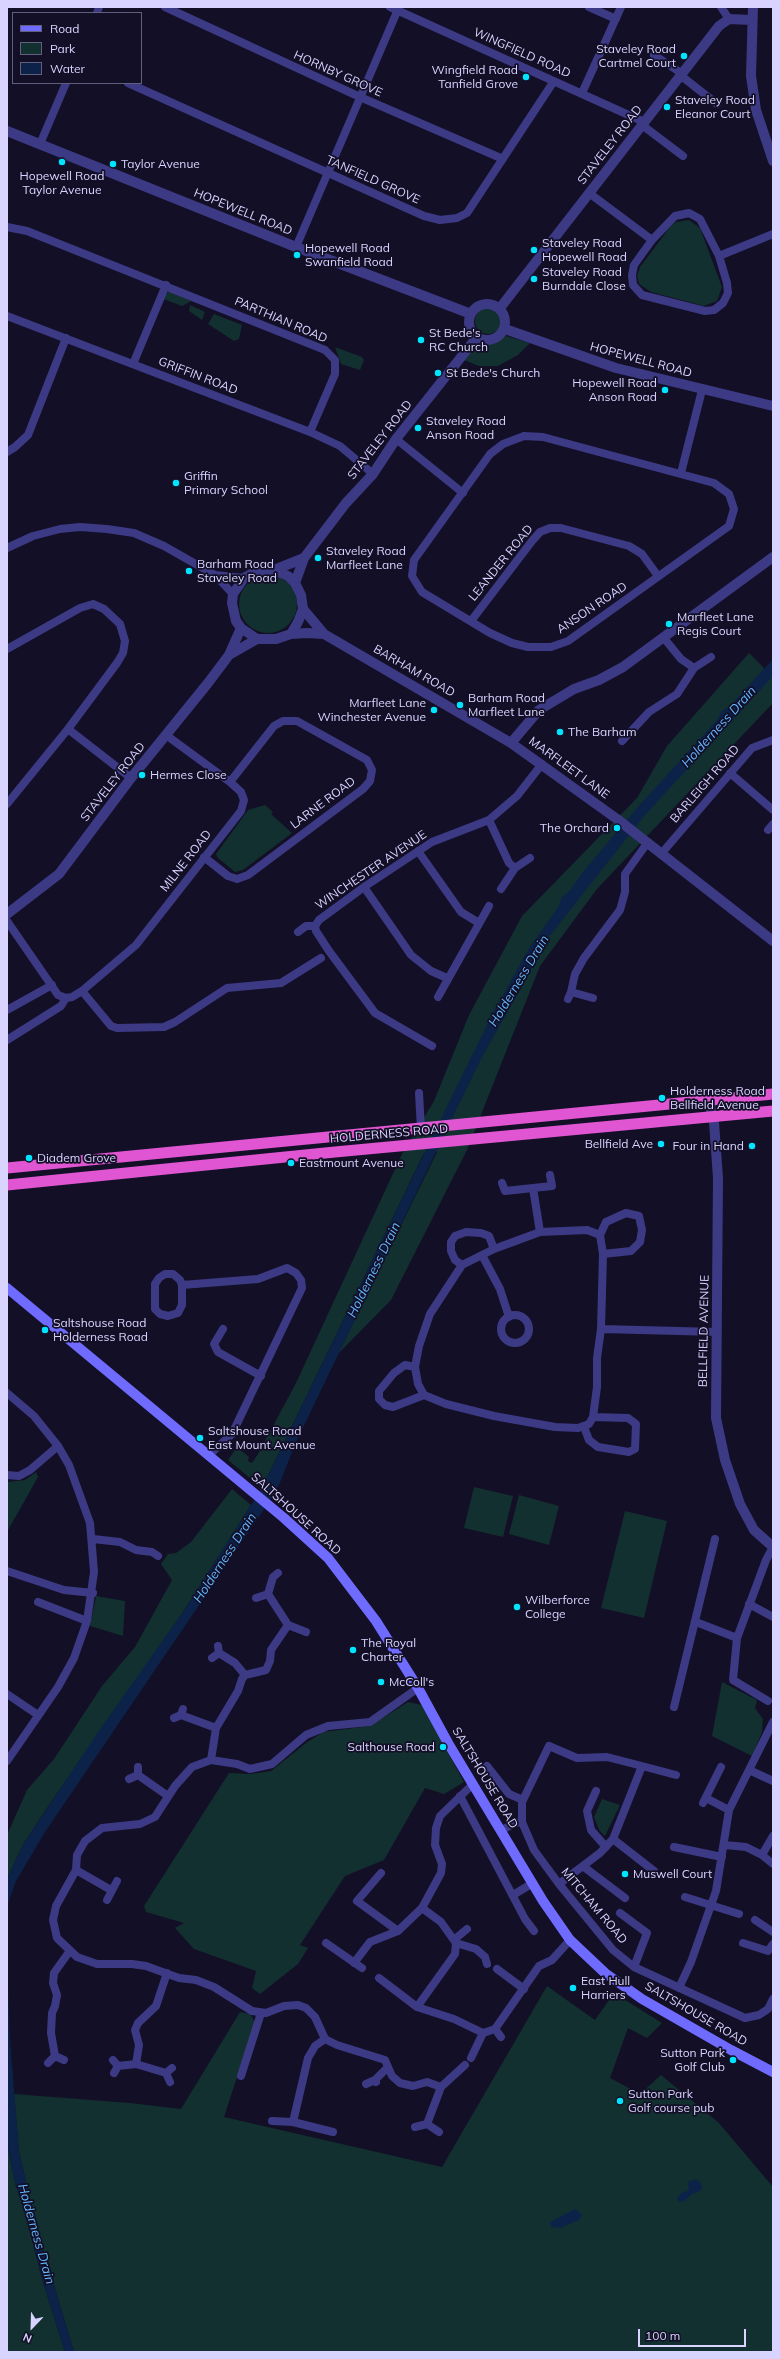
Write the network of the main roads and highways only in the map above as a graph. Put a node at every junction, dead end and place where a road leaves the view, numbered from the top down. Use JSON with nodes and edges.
{"nodes":[{"id":1,"x":773,"y":1094,"type":"edge"},
{"id":2,"x":773,"y":1111,"type":"edge"},
{"id":3,"x":7,"y":1168,"type":"edge"},
{"id":4,"x":7,"y":1185,"type":"edge"},
{"id":5,"x":7,"y":1288,"type":"edge"},
{"id":6,"x":773,"y":2072,"type":"edge"}],
"edges":[{"from":1,"to":3,"type":"highway","name":"HOLDERNESS ROAD"},
{"from":2,"to":4,"type":"highway","name":"HOLDERNESS ROAD"},
{"from":5,"to":6,"type":"main road","name":"SALTSHOUSE ROAD"}]}
